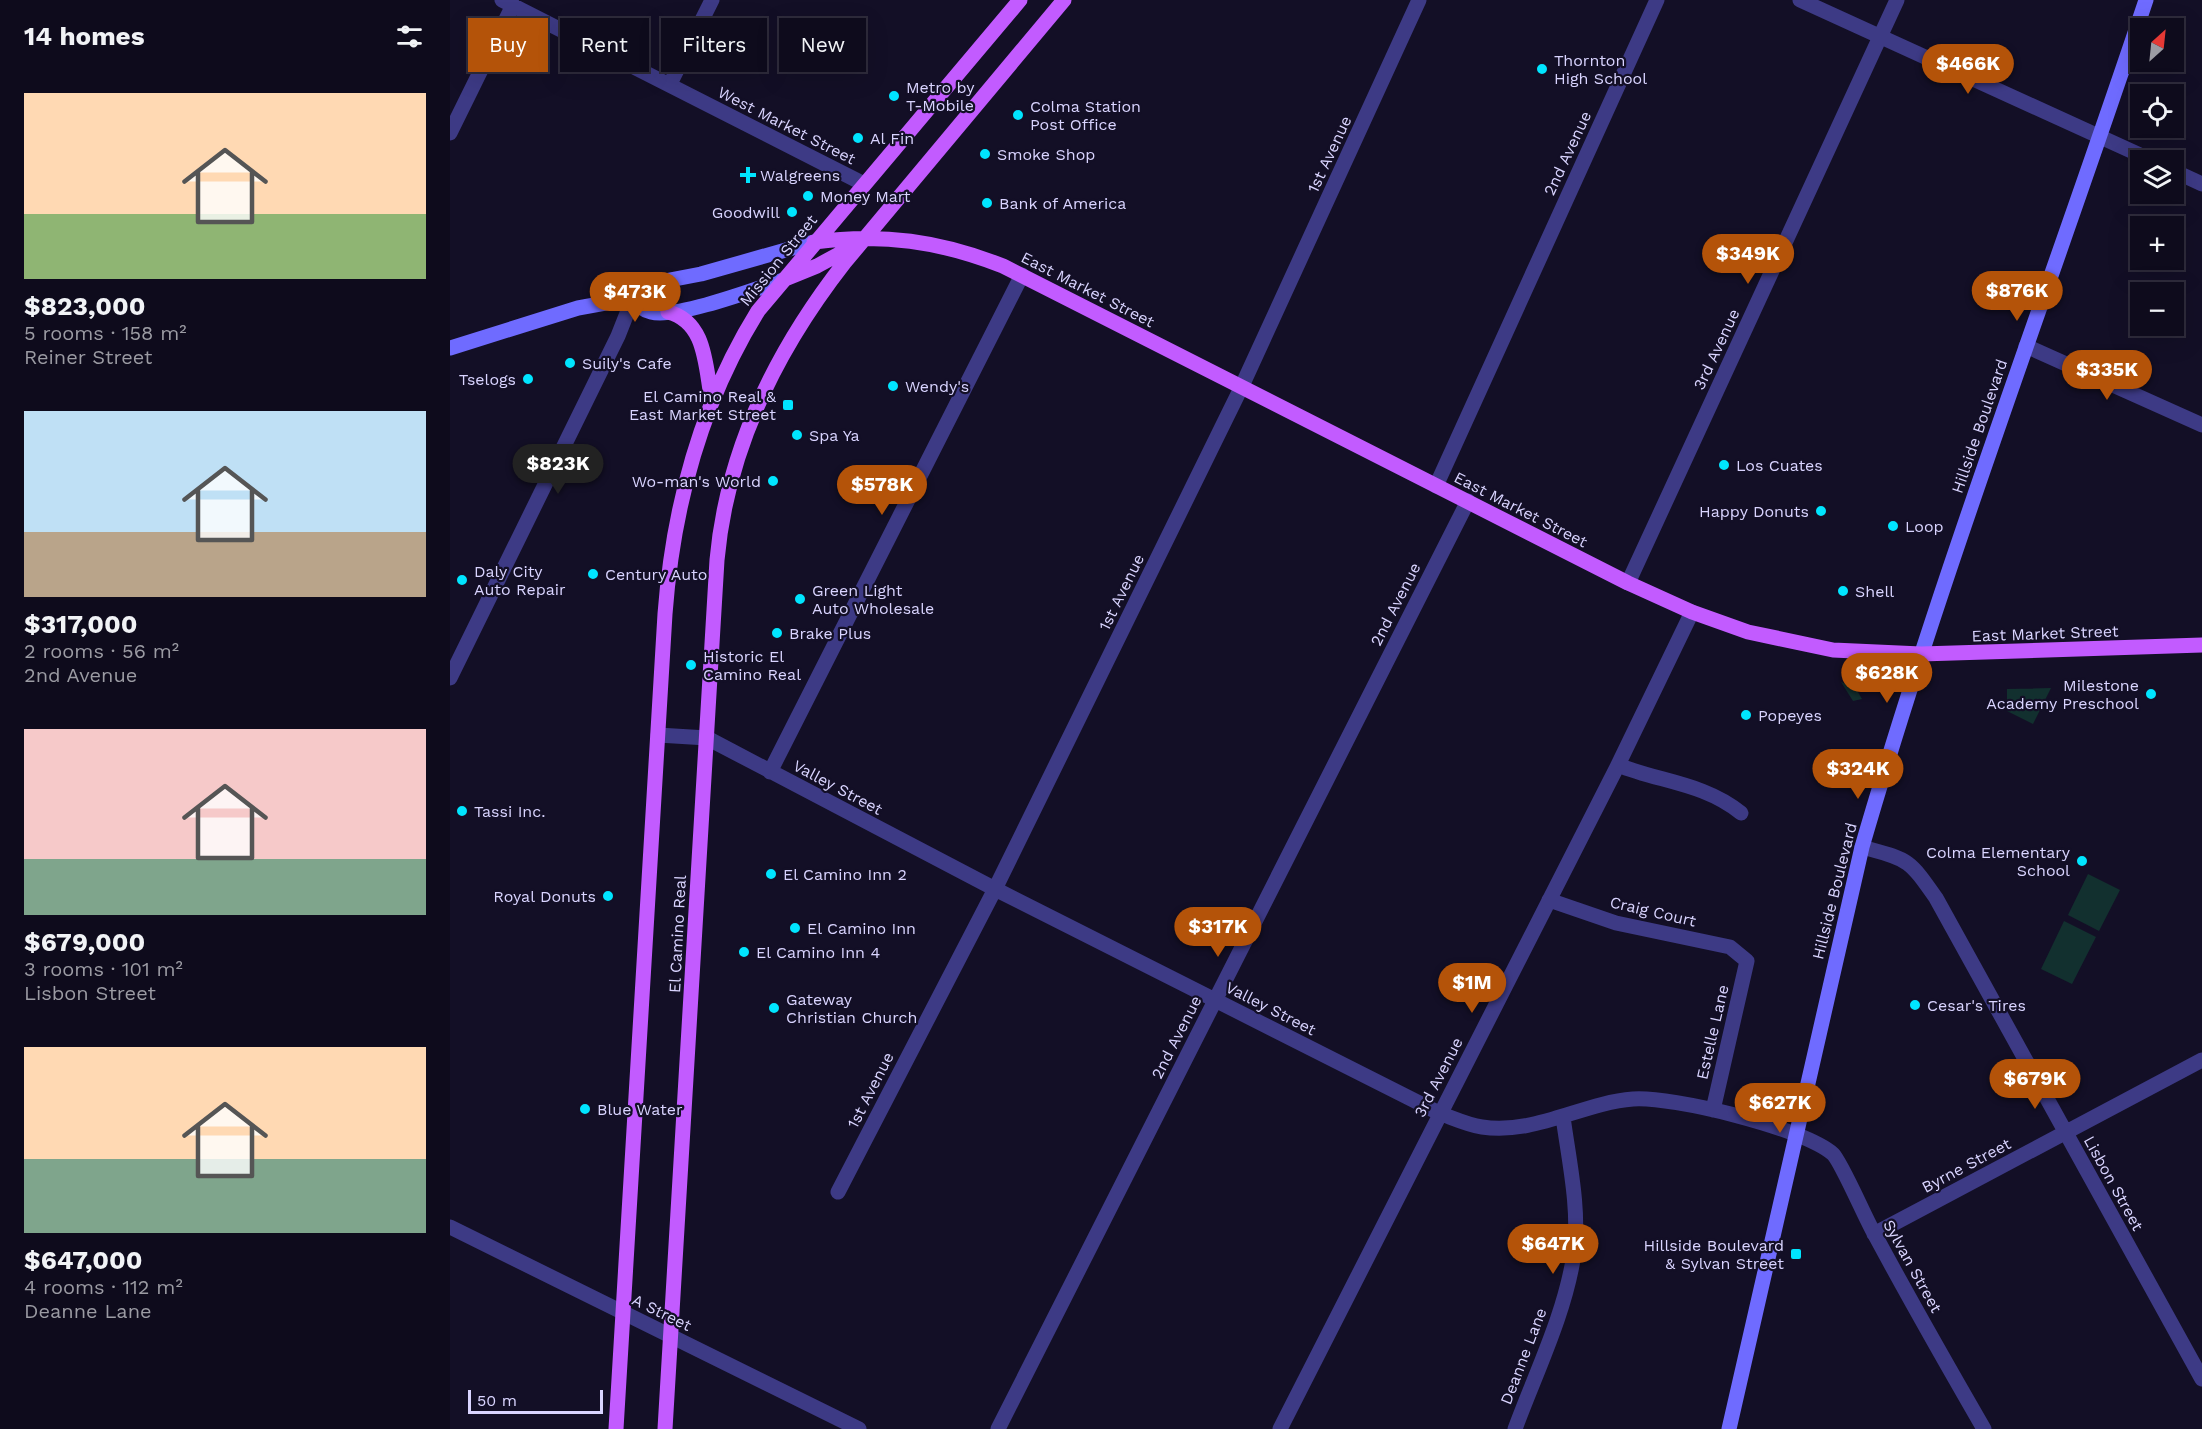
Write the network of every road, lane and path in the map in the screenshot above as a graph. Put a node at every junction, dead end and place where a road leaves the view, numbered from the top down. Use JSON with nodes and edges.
{"nodes":[{"id":1,"x":712,"y":0,"type":"edge"},
{"id":2,"x":1020,"y":0,"type":"edge"},
{"id":3,"x":1064,"y":0,"type":"edge"},
{"id":4,"x":1419,"y":0,"type":"edge"},
{"id":5,"x":1657,"y":0,"type":"edge"},
{"id":6,"x":1800,"y":0,"type":"edge"},
{"id":7,"x":1897,"y":0,"type":"edge"},
{"id":8,"x":2146,"y":0,"type":"edge"},
{"id":9,"x":508,"y":3,"type":"edge"},
{"id":10,"x":1880,"y":37,"type":"junction"},
{"id":11,"x":670,"y":84,"type":"junction"},
{"id":12,"x":450,"y":133,"type":"edge"},
{"id":13,"x":2100,"y":137,"type":"junction"},
{"id":14,"x":2130,"y":151,"type":"edge"},
{"id":15,"x":2184,"y":176,"type":"edge"},
{"id":16,"x":864,"y":184,"type":"junction"},
{"id":17,"x":2202,"y":184,"type":"edge"},
{"id":18,"x":864,"y":238,"type":"junction"},
{"id":19,"x":814,"y":243,"type":"junction"},
{"id":20,"x":1022,"y":275,"type":"junction"},
{"id":21,"x":783,"y":280,"type":"junction"},
{"id":22,"x":633,"y":298,"type":"junction"},
{"id":23,"x":668,"y":312,"type":"junction"},
{"id":24,"x":2026,"y":346,"type":"junction"},
{"id":25,"x":450,"y":348,"type":"edge"},
{"id":26,"x":1241,"y":388,"type":"junction"},
{"id":27,"x":712,"y":401,"type":"junction"},
{"id":28,"x":2202,"y":425,"type":"edge"},
{"id":29,"x":1436,"y":486,"type":"junction"},
{"id":30,"x":1468,"y":501,"type":"junction"},
{"id":31,"x":1628,"y":583,"type":"junction"},
{"id":32,"x":1692,"y":612,"type":"junction"},
{"id":33,"x":2202,"y":645,"type":"edge"},
{"id":34,"x":1921,"y":654,"type":"junction"},
{"id":35,"x":662,"y":669,"type":"joint"},
{"id":36,"x":450,"y":678,"type":"edge"},
{"id":37,"x":658,"y":735,"type":"junction"},
{"id":38,"x":706,"y":738,"type":"junction"},
{"id":39,"x":1618,"y":765,"type":"junction"},
{"id":40,"x":770,"y":772,"type":"junction"},
{"id":41,"x":1741,"y":813,"type":"dead end"},
{"id":42,"x":1862,"y":847,"type":"junction"},
{"id":43,"x":995,"y":889,"type":"junction"},
{"id":44,"x":1549,"y":900,"type":"junction"},
{"id":45,"x":1747,"y":961,"type":"joint"},
{"id":46,"x":1215,"y":1000,"type":"junction"},
{"id":47,"x":2202,"y":1060,"type":"edge"},
{"id":48,"x":1713,"y":1110,"type":"junction"},
{"id":49,"x":1439,"y":1113,"type":"junction"},
{"id":50,"x":1563,"y":1116,"type":"junction"},
{"id":51,"x":2066,"y":1132,"type":"junction"},
{"id":52,"x":1797,"y":1135,"type":"junction"},
{"id":53,"x":838,"y":1192,"type":"dead end"},
{"id":54,"x":450,"y":1227,"type":"edge"},
{"id":55,"x":1874,"y":1234,"type":"junction"},
{"id":56,"x":623,"y":1313,"type":"junction"},
{"id":57,"x":670,"y":1336,"type":"junction"},
{"id":58,"x":2202,"y":1379,"type":"edge"},
{"id":59,"x":1732,"y":1426,"type":"edge"},
{"id":60,"x":616,"y":1429,"type":"edge"},
{"id":61,"x":665,"y":1429,"type":"edge"},
{"id":62,"x":859,"y":1429,"type":"edge"},
{"id":63,"x":998,"y":1429,"type":"edge"},
{"id":64,"x":1280,"y":1429,"type":"edge"},
{"id":65,"x":1515,"y":1429,"type":"edge"},
{"id":66,"x":1984,"y":1429,"type":"edge"}],
"edges":[{"from":1,"to":11,"type":"street"},
{"from":2,"to":16,"type":"main road","name":"Mission Street"},
{"from":3,"to":18,"type":"main road"},
{"from":4,"to":26,"type":"street","name":"1st Avenue"},
{"from":5,"to":29,"type":"street","name":"2nd Avenue"},
{"from":6,"to":10,"type":"street"},
{"from":7,"to":10,"type":"street","name":"3rd Avenue"},
{"from":8,"to":13,"type":"main road","name":"Hillside Boulevard"},
{"from":9,"to":11,"type":"street","name":"West Market Street"},
{"from":9,"to":12,"type":"street"},
{"from":10,"to":13,"type":"street"},
{"from":10,"to":31,"type":"street","name":"3rd Avenue"},
{"from":11,"to":16,"type":"street","name":"West Market Street"},
{"from":13,"to":14,"type":"street"},
{"from":13,"to":24,"type":"main road","name":"Hillside Boulevard"},
{"from":15,"to":17,"type":"street"},
{"from":16,"to":19,"type":"main road","name":"Mission Street"},
{"from":18,"to":19,"type":"main road","name":"East Market Street"},
{"from":18,"to":20,"type":"main road","name":"East Market Street"},
{"from":18,"to":21,"type":"main road"},
{"from":18,"to":38,"type":"main road","name":"El Camino Real"},
{"from":19,"to":21,"type":"main road","name":"Mission Street"},
{"from":19,"to":22,"type":"main road"},
{"from":20,"to":26,"type":"main road","name":"East Market Street"},
{"from":20,"to":40,"type":"street"},
{"from":21,"to":23,"type":"main road"},
{"from":21,"to":27,"type":"main road","name":"Mission Street"},
{"from":22,"to":23,"type":"main road"},
{"from":22,"to":25,"type":"main road"},
{"from":22,"to":36,"type":"street"},
{"from":23,"to":27,"type":"main road"},
{"from":24,"to":28,"type":"street"},
{"from":24,"to":34,"type":"main road","name":"Hillside Boulevard"},
{"from":26,"to":29,"type":"main road","name":"East Market Street"},
{"from":26,"to":43,"type":"street","name":"1st Avenue"},
{"from":27,"to":35,"type":"main road","name":"Mission Street"},
{"from":29,"to":30,"type":"main road","name":"East Market Street"},
{"from":30,"to":31,"type":"main road","name":"East Market Street"},
{"from":30,"to":46,"type":"street","name":"2nd Avenue"},
{"from":31,"to":32,"type":"main road","name":"East Market Street"},
{"from":32,"to":34,"type":"main road","name":"East Market Street"},
{"from":32,"to":39,"type":"street","name":"3rd Avenue"},
{"from":33,"to":34,"type":"main road","name":"East Market Street"},
{"from":34,"to":42,"type":"main road","name":"Hillside Boulevard"},
{"from":35,"to":37,"type":"main road","name":"El Camino Real"},
{"from":37,"to":38,"type":"street","name":"Valley Street"},
{"from":37,"to":56,"type":"main road","name":"El Camino Real"},
{"from":38,"to":40,"type":"street","name":"Valley Street"},
{"from":38,"to":57,"type":"main road","name":"El Camino Real"},
{"from":39,"to":41,"type":"street"},
{"from":39,"to":44,"type":"street","name":"3rd Avenue"},
{"from":40,"to":43,"type":"street","name":"Valley Street"},
{"from":42,"to":51,"type":"street","name":"Lisbon Street"},
{"from":42,"to":52,"type":"main road","name":"Hillside Boulevard"},
{"from":43,"to":46,"type":"street","name":"Valley Street"},
{"from":43,"to":53,"type":"street","name":"1st Avenue"},
{"from":44,"to":45,"type":"street","name":"Craig Court"},
{"from":44,"to":49,"type":"street","name":"3rd Avenue"},
{"from":45,"to":48,"type":"street","name":"Estelle Lane"},
{"from":46,"to":49,"type":"street","name":"Valley Street"},
{"from":46,"to":63,"type":"street","name":"2nd Avenue"},
{"from":47,"to":51,"type":"street","name":"Byrne Street"},
{"from":48,"to":50,"type":"street","name":"Valley Street"},
{"from":48,"to":52,"type":"street","name":"Valley Street"},
{"from":49,"to":50,"type":"street","name":"Valley Street"},
{"from":49,"to":64,"type":"street","name":"3rd Avenue"},
{"from":50,"to":65,"type":"street","name":"Deanne Lane"},
{"from":51,"to":55,"type":"street","name":"Byrne Street"},
{"from":51,"to":58,"type":"street","name":"Lisbon Street"},
{"from":52,"to":55,"type":"street","name":"Sylvan Street"},
{"from":52,"to":59,"type":"main road","name":"Hillside Boulevard"},
{"from":54,"to":56,"type":"street","name":"A Street"},
{"from":55,"to":66,"type":"street","name":"Sylvan Street"},
{"from":56,"to":57,"type":"street","name":"A Street"},
{"from":56,"to":60,"type":"main road","name":"El Camino Real"},
{"from":57,"to":61,"type":"main road","name":"El Camino Real"},
{"from":57,"to":62,"type":"street","name":"A Street"}]}
